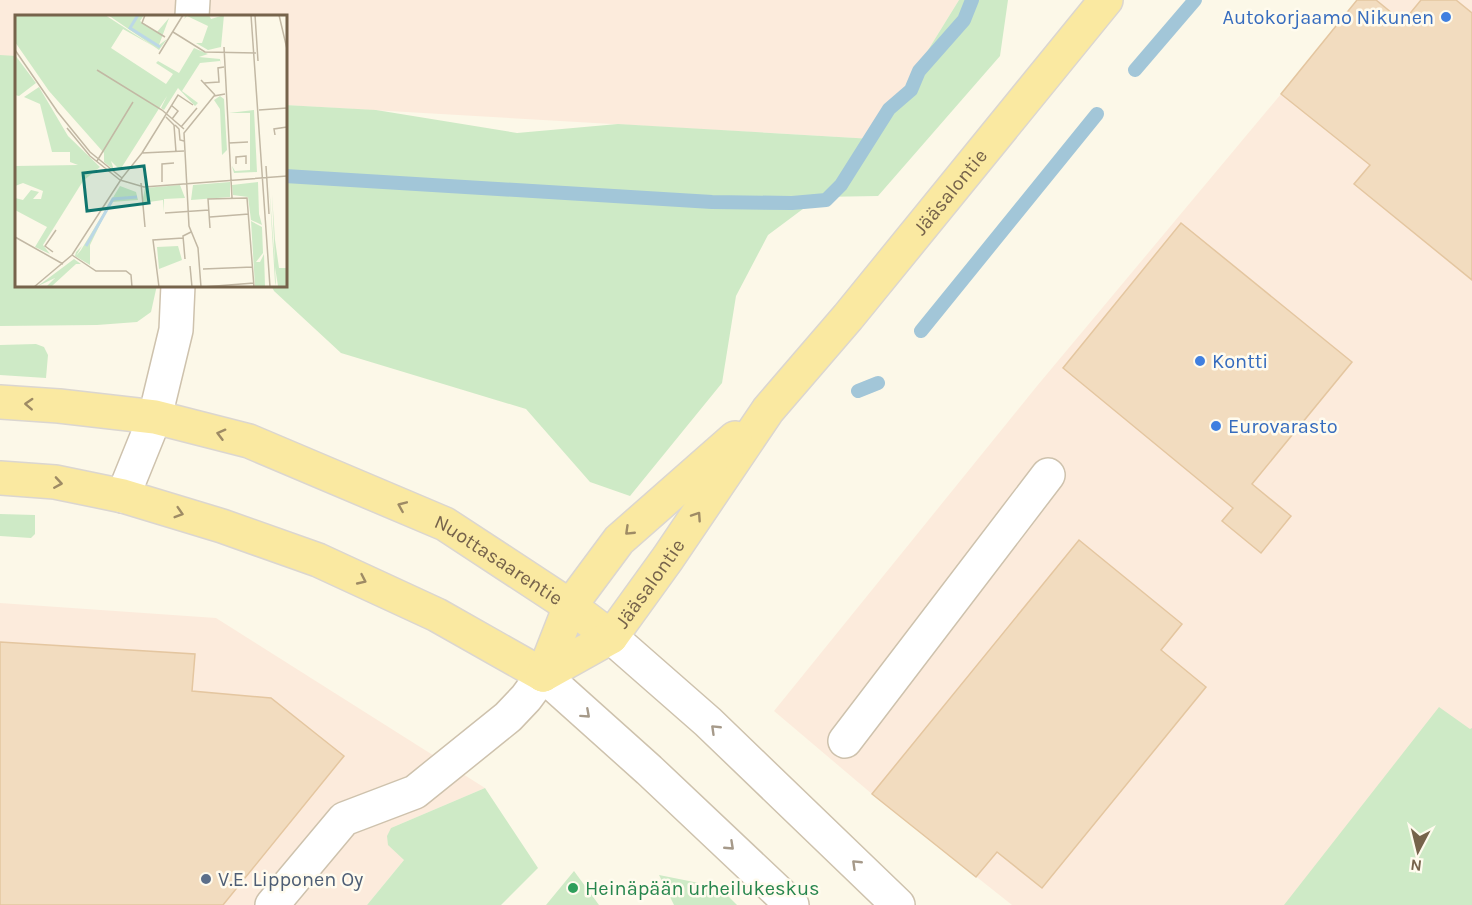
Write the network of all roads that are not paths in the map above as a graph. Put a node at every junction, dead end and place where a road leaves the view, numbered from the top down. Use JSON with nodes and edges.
{"nodes":[{"id":1,"x":193,"y":0,"type":"edge"},
{"id":2,"x":1106,"y":0,"type":"edge"},
{"id":3,"x":192,"y":15,"type":"edge"},
{"id":4,"x":178,"y":286,"type":"edge"},
{"id":5,"x":0,"y":402,"type":"edge"},
{"id":6,"x":768,"y":410,"type":"junction"},
{"id":7,"x":155,"y":417,"type":"junction"},
{"id":8,"x":1048,"y":475,"type":"dead end"},
{"id":9,"x":0,"y":478,"type":"edge"},
{"id":10,"x":123,"y":496,"type":"junction"},
{"id":11,"x":570,"y":606,"type":"junction"},
{"id":12,"x":611,"y":637,"type":"junction"},
{"id":13,"x":543,"y":675,"type":"junction"},
{"id":14,"x":845,"y":741,"type":"dead end"},
{"id":15,"x":272,"y":905,"type":"edge"},
{"id":16,"x":792,"y":905,"type":"edge"},
{"id":17,"x":898,"y":905,"type":"edge"}],
"edges":[{"from":1,"to":3,"type":"street"},
{"from":2,"to":6,"type":"main road","name":"Jääsalontie"},
{"from":4,"to":7,"type":"street"},
{"from":7,"to":5,"type":"main road","name":"Nuottasaarentie","one_way":true},
{"from":6,"to":11,"type":"main road","name":"Jääsalontie","one_way":true},
{"from":12,"to":6,"type":"main road","name":"Jääsalontie","one_way":true},
{"from":7,"to":10,"type":"street"},
{"from":11,"to":7,"type":"main road","name":"Nuottasaarentie","one_way":true},
{"from":8,"to":14,"type":"street"},
{"from":9,"to":10,"type":"main road","one_way":true},
{"from":10,"to":13,"type":"main road","one_way":true},
{"from":11,"to":12,"type":"main road","name":"Nuottasaarentie"},
{"from":11,"to":13,"type":"main road","name":"Jääsalontie"},
{"from":12,"to":13,"type":"main road","name":"Jääsalontie"},
{"from":17,"to":12,"type":"street","name":"Nuottasaarentie","one_way":true},
{"from":13,"to":15,"type":"street"},
{"from":13,"to":16,"type":"street","one_way":true}]}
